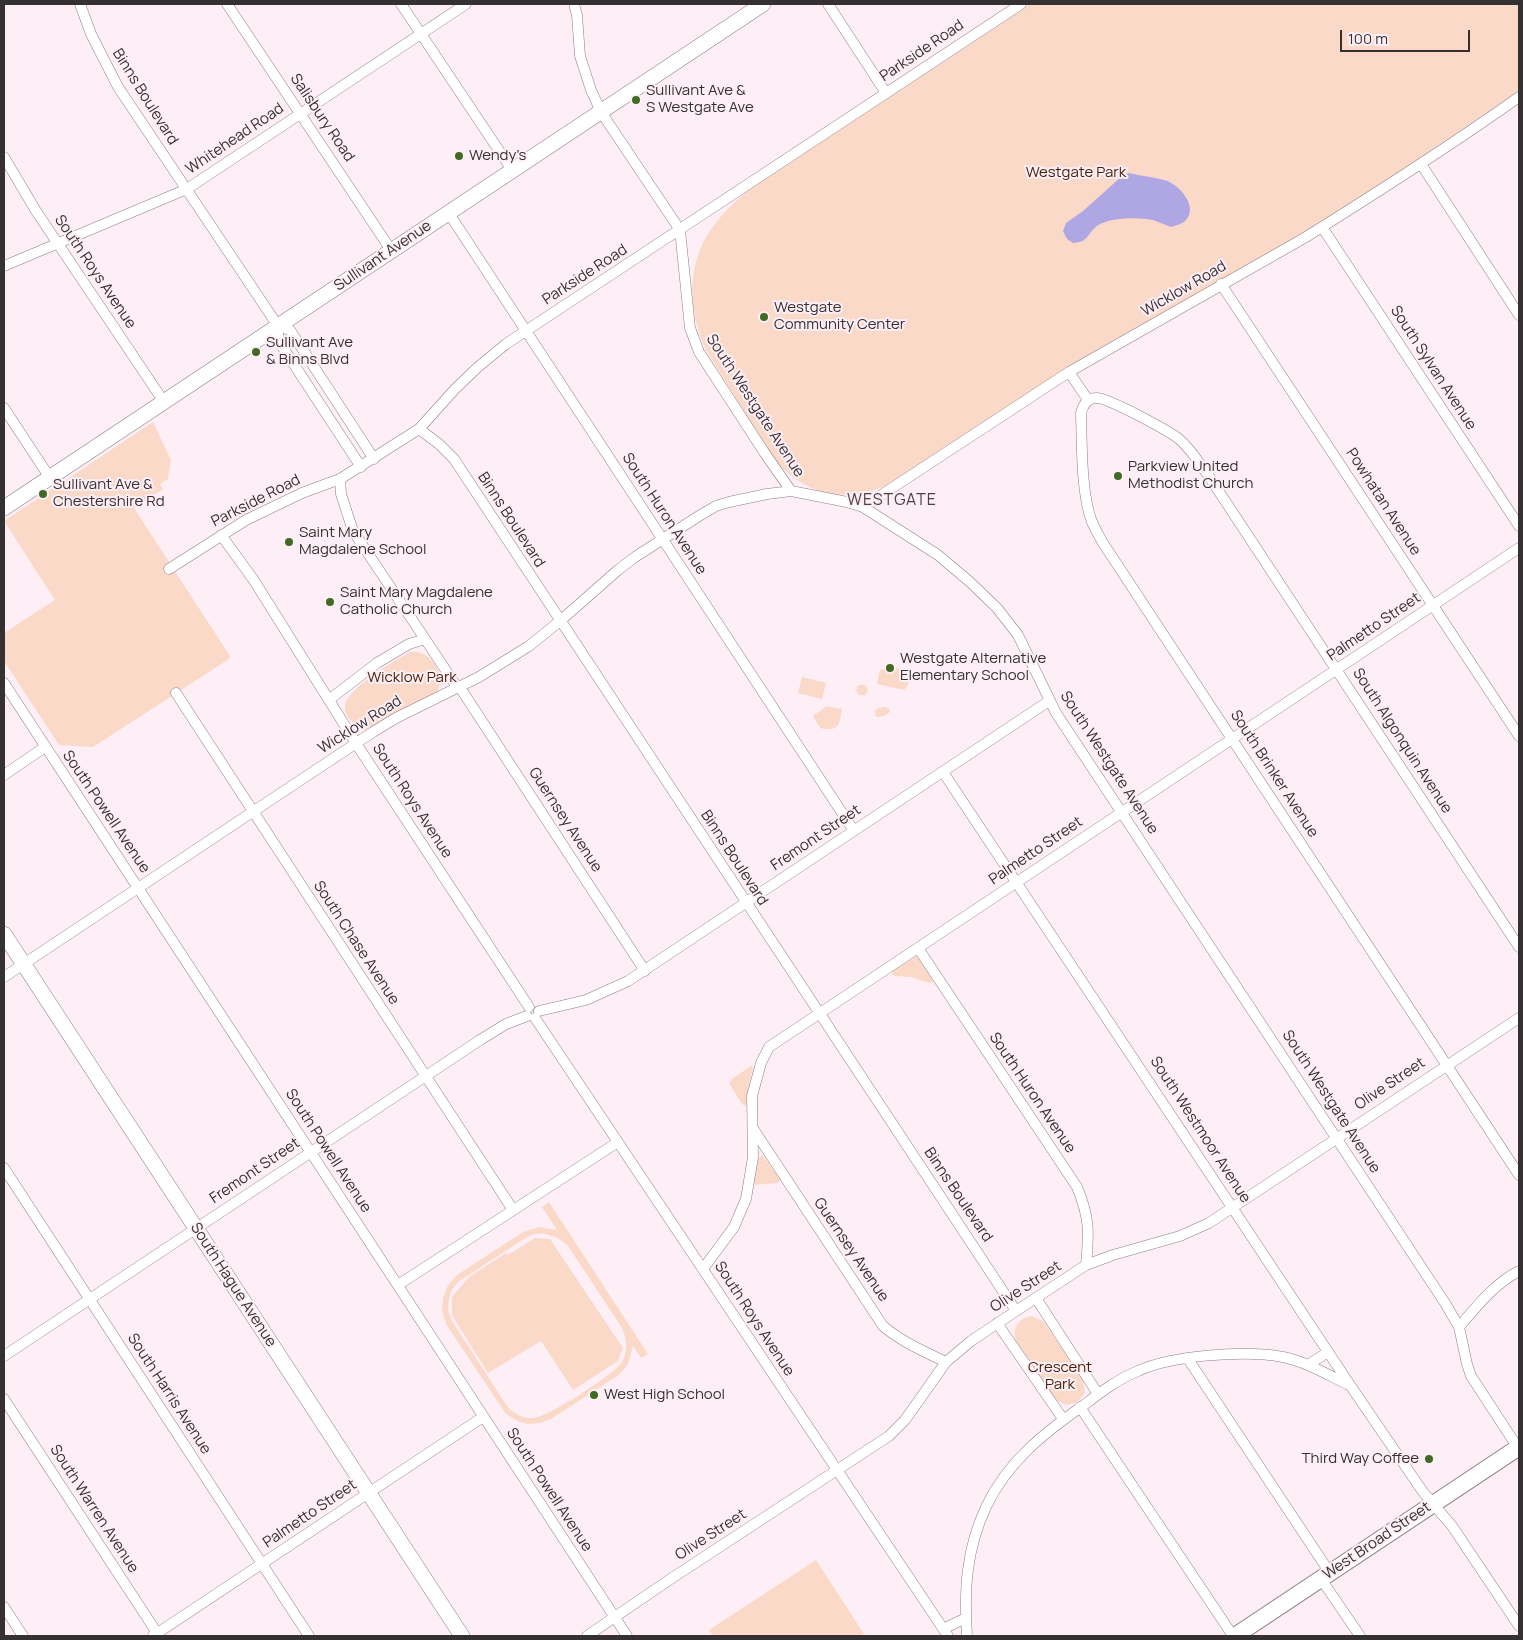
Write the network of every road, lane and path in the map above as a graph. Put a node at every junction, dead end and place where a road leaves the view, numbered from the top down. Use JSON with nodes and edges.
{"nodes":[{"id":1,"x":80,"y":4,"type":"edge"},
{"id":2,"x":228,"y":4,"type":"edge"},
{"id":3,"x":401,"y":4,"type":"edge"},
{"id":4,"x":466,"y":4,"type":"edge"},
{"id":5,"x":574,"y":4,"type":"edge"},
{"id":6,"x":763,"y":4,"type":"edge"},
{"id":7,"x":828,"y":4,"type":"edge"},
{"id":8,"x":1021,"y":4,"type":"edge"},
{"id":9,"x":421,"y":33,"type":"junction"},
{"id":10,"x":886,"y":93,"type":"junction"},
{"id":11,"x":1518,"y":99,"type":"edge"},
{"id":12,"x":601,"y":112,"type":"junction"},
{"id":13,"x":300,"y":113,"type":"junction"},
{"id":14,"x":4,"y":157,"type":"edge"},
{"id":15,"x":1420,"y":164,"type":"junction"},
{"id":16,"x":512,"y":170,"type":"junction"},
{"id":17,"x":187,"y":189,"type":"junction"},
{"id":18,"x":448,"y":212,"type":"junction"},
{"id":19,"x":1322,"y":227,"type":"junction"},
{"id":20,"x":680,"y":230,"type":"junction"},
{"id":21,"x":58,"y":243,"type":"junction"},
{"id":22,"x":391,"y":250,"type":"junction"},
{"id":23,"x":4,"y":266,"type":"edge"},
{"id":24,"x":1222,"y":284,"type":"junction"},
{"id":25,"x":1519,"y":315,"type":"edge"},
{"id":26,"x":278,"y":326,"type":"junction"},
{"id":27,"x":526,"y":332,"type":"junction"},
{"id":28,"x":1069,"y":372,"type":"junction"},
{"id":29,"x":1088,"y":400,"type":"junction"},
{"id":30,"x":164,"y":402,"type":"junction"},
{"id":31,"x":4,"y":408,"type":"edge"},
{"id":32,"x":419,"y":430,"type":"junction"},
{"id":33,"x":374,"y":459,"type":"junction"},
{"id":34,"x":361,"y":467,"type":"junction"},
{"id":35,"x":50,"y":478,"type":"junction"},
{"id":36,"x":340,"y":479,"type":"junction"},
{"id":37,"x":790,"y":491,"type":"junction"},
{"id":38,"x":863,"y":507,"type":"junction"},
{"id":39,"x":4,"y":508,"type":"edge"},
{"id":40,"x":1519,"y":526,"type":"edge"},
{"id":41,"x":221,"y":535,"type":"junction"},
{"id":42,"x":662,"y":539,"type":"junction"},
{"id":43,"x":1519,"y":548,"type":"edge"},
{"id":44,"x":169,"y":568,"type":"dead end"},
{"id":45,"x":1433,"y":605,"type":"junction"},
{"id":46,"x":560,"y":621,"type":"junction"},
{"id":47,"x":425,"y":639,"type":"junction"},
{"id":48,"x":1337,"y":670,"type":"junction"},
{"id":49,"x":4,"y":683,"type":"edge"},
{"id":50,"x":458,"y":687,"type":"junction"},
{"id":51,"x":176,"y":693,"type":"dead end"},
{"id":52,"x":330,"y":700,"type":"junction"},
{"id":53,"x":1049,"y":702,"type":"junction"},
{"id":54,"x":1519,"y":736,"type":"edge"},
{"id":55,"x":1232,"y":739,"type":"junction"},
{"id":56,"x":356,"y":743,"type":"junction"},
{"id":57,"x":45,"y":747,"type":"junction"},
{"id":58,"x":943,"y":772,"type":"junction"},
{"id":59,"x":4,"y":775,"type":"edge"},
{"id":60,"x":253,"y":812,"type":"junction"},
{"id":61,"x":1122,"y":812,"type":"junction"},
{"id":62,"x":854,"y":831,"type":"junction"},
{"id":63,"x":1017,"y":882,"type":"junction"},
{"id":64,"x":138,"y":887,"type":"junction"},
{"id":65,"x":746,"y":904,"type":"junction"},
{"id":66,"x":4,"y":934,"type":"edge"},
{"id":67,"x":1519,"y":947,"type":"edge"},
{"id":68,"x":918,"y":948,"type":"junction"},
{"id":69,"x":23,"y":964,"type":"junction"},
{"id":70,"x":645,"y":971,"type":"junction"},
{"id":71,"x":4,"y":977,"type":"edge"},
{"id":72,"x":532,"y":1013,"type":"junction"},
{"id":73,"x":819,"y":1014,"type":"junction"},
{"id":74,"x":1519,"y":1018,"type":"edge"},
{"id":75,"x":1447,"y":1064,"type":"junction"},
{"id":76,"x":425,"y":1076,"type":"junction"},
{"id":77,"x":753,"y":1129,"type":"junction"},
{"id":78,"x":1337,"y":1138,"type":"junction"},
{"id":79,"x":618,"y":1142,"type":"junction"},
{"id":80,"x":310,"y":1152,"type":"junction"},
{"id":81,"x":4,"y":1168,"type":"edge"},
{"id":82,"x":1519,"y":1175,"type":"edge"},
{"id":83,"x":1233,"y":1208,"type":"junction"},
{"id":84,"x":513,"y":1210,"type":"junction"},
{"id":85,"x":196,"y":1228,"type":"junction"},
{"id":86,"x":1086,"y":1265,"type":"junction"},
{"id":87,"x":703,"y":1269,"type":"junction"},
{"id":88,"x":1519,"y":1271,"type":"edge"},
{"id":89,"x":398,"y":1285,"type":"junction"},
{"id":90,"x":1036,"y":1298,"type":"junction"},
{"id":91,"x":90,"y":1299,"type":"junction"},
{"id":92,"x":1016,"y":1311,"type":"junction"},
{"id":93,"x":997,"y":1323,"type":"junction"},
{"id":94,"x":1459,"y":1327,"type":"junction"},
{"id":95,"x":1328,"y":1352,"type":"junction"},
{"id":96,"x":4,"y":1356,"type":"edge"},
{"id":97,"x":1188,"y":1359,"type":"junction"},
{"id":98,"x":946,"y":1362,"type":"junction"},
{"id":99,"x":1308,"y":1365,"type":"junction"},
{"id":100,"x":1350,"y":1385,"type":"junction"},
{"id":101,"x":1098,"y":1394,"type":"junction"},
{"id":102,"x":4,"y":1399,"type":"edge"},
{"id":103,"x":1080,"y":1407,"type":"junction"},
{"id":104,"x":483,"y":1418,"type":"junction"},
{"id":105,"x":1063,"y":1419,"type":"junction"},
{"id":106,"x":1519,"y":1447,"type":"edge"},
{"id":107,"x":837,"y":1471,"type":"junction"},
{"id":108,"x":369,"y":1493,"type":"junction"},
{"id":109,"x":1433,"y":1504,"type":"junction"},
{"id":110,"x":262,"y":1564,"type":"junction"},
{"id":111,"x":1326,"y":1576,"type":"junction"},
{"id":112,"x":4,"y":1607,"type":"edge"},
{"id":113,"x":614,"y":1618,"type":"junction"},
{"id":114,"x":966,"y":1618,"type":"junction"},
{"id":115,"x":1519,"y":1626,"type":"edge"},
{"id":116,"x":945,"y":1633,"type":"edge"},
{"id":117,"x":156,"y":1635,"type":"edge"},
{"id":118,"x":23,"y":1636,"type":"edge"},
{"id":119,"x":309,"y":1636,"type":"edge"},
{"id":120,"x":462,"y":1636,"type":"edge"},
{"id":121,"x":587,"y":1636,"type":"edge"},
{"id":122,"x":627,"y":1636,"type":"edge"},
{"id":123,"x":967,"y":1636,"type":"edge"},
{"id":124,"x":1234,"y":1636,"type":"edge"},
{"id":125,"x":1360,"y":1636,"type":"edge"}],
"edges":[{"from":1,"to":17,"type":"street","name":"Binns Boulevard"},
{"from":2,"to":13,"type":"street","name":"Salisbury Road"},
{"from":3,"to":9,"type":"street"},
{"from":4,"to":9,"type":"street","name":"Whitehead Road"},
{"from":5,"to":12,"type":"street","name":"South Westgate Avenue"},
{"from":6,"to":12,"type":"main road","name":"Sullivant Avenue"},
{"from":7,"to":10,"type":"street"},
{"from":8,"to":10,"type":"street","name":"Parkside Road"},
{"from":9,"to":13,"type":"street","name":"Whitehead Road"},
{"from":9,"to":16,"type":"street"},
{"from":10,"to":20,"type":"street","name":"Parkside Road"},
{"from":11,"to":15,"type":"street","name":"Wicklow Road"},
{"from":12,"to":16,"type":"main road","name":"Sullivant Avenue"},
{"from":12,"to":20,"type":"street","name":"South Westgate Avenue"},
{"from":13,"to":17,"type":"street","name":"Whitehead Road"},
{"from":13,"to":22,"type":"street","name":"Salisbury Road"},
{"from":14,"to":21,"type":"street","name":"South Roys Avenue"},
{"from":15,"to":19,"type":"street","name":"Wicklow Road"},
{"from":15,"to":25,"type":"street"},
{"from":16,"to":18,"type":"main road","name":"Sullivant Avenue"},
{"from":17,"to":21,"type":"street","name":"Whitehead Road"},
{"from":17,"to":26,"type":"street","name":"Binns Boulevard"},
{"from":18,"to":22,"type":"main road","name":"Sullivant Avenue"},
{"from":18,"to":27,"type":"street","name":"South Huron Avenue"},
{"from":19,"to":24,"type":"street","name":"Wicklow Road"},
{"from":19,"to":40,"type":"street","name":"South Sylvan Avenue"},
{"from":20,"to":27,"type":"street","name":"Parkside Road"},
{"from":20,"to":37,"type":"street","name":"South Westgate Avenue"},
{"from":21,"to":23,"type":"street","name":"Whitehead Road"},
{"from":21,"to":30,"type":"street","name":"South Roys Avenue"},
{"from":22,"to":26,"type":"main road","name":"Sullivant Avenue"},
{"from":24,"to":28,"type":"street","name":"Wicklow Road"},
{"from":24,"to":45,"type":"street","name":"Powhatan Avenue"},
{"from":26,"to":30,"type":"main road","name":"Sullivant Avenue"},
{"from":26,"to":33,"type":"street","name":"Binns Boulevard"},
{"from":26,"to":34,"type":"street","name":"Binns Boulevard"},
{"from":27,"to":32,"type":"street","name":"Parkside Road"},
{"from":27,"to":42,"type":"street","name":"South Huron Avenue"},
{"from":28,"to":29,"type":"street"},
{"from":28,"to":38,"type":"street","name":"Wicklow Road"},
{"from":29,"to":48,"type":"street","name":"South Algonquin Avenue"},
{"from":29,"to":55,"type":"street","name":"South Brinker Avenue"},
{"from":30,"to":35,"type":"main road","name":"Sullivant Avenue"},
{"from":31,"to":35,"type":"street"},
{"from":32,"to":33,"type":"street","name":"Parkside Road"},
{"from":32,"to":46,"type":"street","name":"Binns Boulevard"},
{"from":33,"to":34,"type":"street","name":"Parkside Road"},
{"from":34,"to":36,"type":"street","name":"Parkside Road"},
{"from":35,"to":39,"type":"main road","name":"Sullivant Avenue"},
{"from":36,"to":41,"type":"street","name":"Parkside Road"},
{"from":36,"to":47,"type":"street","name":"Guernsey Avenue"},
{"from":37,"to":38,"type":"street","name":"South Westgate Avenue"},
{"from":37,"to":42,"type":"street","name":"Wicklow Road"},
{"from":38,"to":53,"type":"street","name":"South Westgate Avenue"},
{"from":41,"to":44,"type":"street","name":"Parkside Road"},
{"from":41,"to":52,"type":"street","name":"South Roys Avenue"},
{"from":42,"to":46,"type":"street","name":"Wicklow Road"},
{"from":42,"to":62,"type":"street","name":"South Huron Avenue"},
{"from":43,"to":45,"type":"street","name":"Palmetto Street"},
{"from":45,"to":48,"type":"street","name":"Palmetto Street"},
{"from":45,"to":54,"type":"street","name":"Powhatan Avenue"},
{"from":46,"to":50,"type":"street","name":"Wicklow Road"},
{"from":46,"to":65,"type":"street","name":"Binns Boulevard"},
{"from":47,"to":50,"type":"street","name":"Guernsey Avenue"},
{"from":47,"to":52,"type":"street"},
{"from":48,"to":55,"type":"street","name":"Palmetto Street"},
{"from":48,"to":67,"type":"street","name":"South Algonquin Avenue"},
{"from":49,"to":57,"type":"street","name":"South Powell Avenue"},
{"from":50,"to":56,"type":"street","name":"Wicklow Road"},
{"from":50,"to":70,"type":"street","name":"Guernsey Avenue"},
{"from":51,"to":60,"type":"street","name":"South Chase Avenue"},
{"from":52,"to":56,"type":"street","name":"South Roys Avenue"},
{"from":53,"to":58,"type":"street","name":"Fremont Street"},
{"from":53,"to":61,"type":"street","name":"South Westgate Avenue"},
{"from":55,"to":61,"type":"street","name":"Palmetto Street"},
{"from":55,"to":75,"type":"street","name":"South Brinker Avenue"},
{"from":56,"to":60,"type":"street","name":"Wicklow Road"},
{"from":56,"to":72,"type":"street","name":"South Roys Avenue"},
{"from":57,"to":59,"type":"street"},
{"from":57,"to":64,"type":"street","name":"South Powell Avenue"},
{"from":58,"to":62,"type":"street","name":"Fremont Street"},
{"from":58,"to":63,"type":"street","name":"South Westmoor Avenue"},
{"from":60,"to":64,"type":"street","name":"Wicklow Road"},
{"from":60,"to":76,"type":"street","name":"South Chase Avenue"},
{"from":61,"to":63,"type":"street","name":"Palmetto Street"},
{"from":61,"to":78,"type":"street","name":"South Westgate Avenue"},
{"from":62,"to":65,"type":"street","name":"Fremont Street"},
{"from":63,"to":68,"type":"street","name":"Palmetto Street"},
{"from":63,"to":83,"type":"street","name":"South Westmoor Avenue"},
{"from":64,"to":69,"type":"street","name":"Wicklow Road"},
{"from":64,"to":80,"type":"street","name":"South Powell Avenue"},
{"from":65,"to":70,"type":"street","name":"Fremont Street"},
{"from":65,"to":73,"type":"street","name":"Binns Boulevard"},
{"from":66,"to":69,"type":"main road","name":"South Hague Avenue"},
{"from":68,"to":73,"type":"street","name":"Palmetto Street"},
{"from":68,"to":86,"type":"street","name":"South Huron Avenue"},
{"from":69,"to":71,"type":"street","name":"Wicklow Road"},
{"from":69,"to":85,"type":"main road","name":"South Hague Avenue"},
{"from":70,"to":72,"type":"street","name":"Fremont Street"},
{"from":72,"to":76,"type":"street","name":"Fremont Street"},
{"from":72,"to":79,"type":"street","name":"South Roys Avenue"},
{"from":73,"to":77,"type":"street","name":"Palmetto Street"},
{"from":73,"to":92,"type":"street","name":"Binns Boulevard"},
{"from":74,"to":75,"type":"street","name":"Olive Street"},
{"from":75,"to":78,"type":"street","name":"Olive Street"},
{"from":75,"to":82,"type":"street","name":"South Brinker Avenue"},
{"from":76,"to":80,"type":"street","name":"Fremont Street"},
{"from":76,"to":84,"type":"street","name":"South Chase Avenue"},
{"from":77,"to":87,"type":"street","name":"Palmetto Street"},
{"from":77,"to":98,"type":"street","name":"Guernsey Avenue"},
{"from":78,"to":83,"type":"street","name":"Olive Street"},
{"from":78,"to":94,"type":"street","name":"South Westgate Avenue"},
{"from":79,"to":84,"type":"street"},
{"from":79,"to":87,"type":"street","name":"South Roys Avenue"},
{"from":80,"to":85,"type":"street","name":"Fremont Street"},
{"from":80,"to":89,"type":"street","name":"South Powell Avenue"},
{"from":81,"to":91,"type":"street","name":"South Harris Avenue"},
{"from":83,"to":86,"type":"street","name":"Olive Street"},
{"from":83,"to":95,"type":"street","name":"South Westmoor Avenue"},
{"from":84,"to":89,"type":"street"},
{"from":85,"to":91,"type":"street","name":"Fremont Street"},
{"from":85,"to":108,"type":"main road","name":"South Hague Avenue"},
{"from":86,"to":90,"type":"street","name":"Olive Street"},
{"from":87,"to":107,"type":"street","name":"South Roys Avenue"},
{"from":88,"to":94,"type":"street"},
{"from":89,"to":104,"type":"street","name":"South Powell Avenue"},
{"from":90,"to":92,"type":"street","name":"Olive Street"},
{"from":90,"to":101,"type":"street"},
{"from":91,"to":96,"type":"street","name":"Fremont Street"},
{"from":91,"to":110,"type":"street","name":"South Harris Avenue"},
{"from":92,"to":93,"type":"street","name":"Olive Street"},
{"from":93,"to":98,"type":"street","name":"Olive Street"},
{"from":93,"to":105,"type":"street"},
{"from":94,"to":106,"type":"street","name":"South Westgate Avenue"},
{"from":95,"to":99,"type":"street"},
{"from":95,"to":100,"type":"street","name":"South Westmoor Avenue"},
{"from":97,"to":99,"type":"street"},
{"from":97,"to":101,"type":"street"},
{"from":97,"to":111,"type":"street"},
{"from":98,"to":107,"type":"street","name":"Olive Street"},
{"from":99,"to":100,"type":"street"},
{"from":100,"to":109,"type":"street","name":"South Westmoor Avenue"},
{"from":101,"to":103,"type":"street"},
{"from":102,"to":117,"type":"street","name":"South Warren Avenue"},
{"from":103,"to":105,"type":"street"},
{"from":103,"to":124,"type":"street"},
{"from":104,"to":108,"type":"street","name":"Palmetto Street"},
{"from":104,"to":113,"type":"street","name":"South Powell Avenue"},
{"from":105,"to":114,"type":"street"},
{"from":106,"to":109,"type":"main road","name":"West Broad Street"},
{"from":107,"to":113,"type":"street","name":"Olive Street"},
{"from":107,"to":116,"type":"street","name":"South Roys Avenue"},
{"from":108,"to":110,"type":"street","name":"Palmetto Street"},
{"from":108,"to":120,"type":"main road","name":"South Hague Avenue"},
{"from":109,"to":111,"type":"main road","name":"West Broad Street"},
{"from":109,"to":115,"type":"street","name":"South Westmoor Avenue"},
{"from":110,"to":117,"type":"street","name":"Palmetto Street"},
{"from":110,"to":119,"type":"street","name":"South Harris Avenue"},
{"from":111,"to":124,"type":"main road","name":"West Broad Street"},
{"from":111,"to":125,"type":"street"},
{"from":112,"to":118,"type":"street"},
{"from":113,"to":121,"type":"street","name":"Olive Street"},
{"from":113,"to":122,"type":"street","name":"South Powell Avenue"},
{"from":114,"to":116,"type":"street"},
{"from":114,"to":123,"type":"street"}]}
